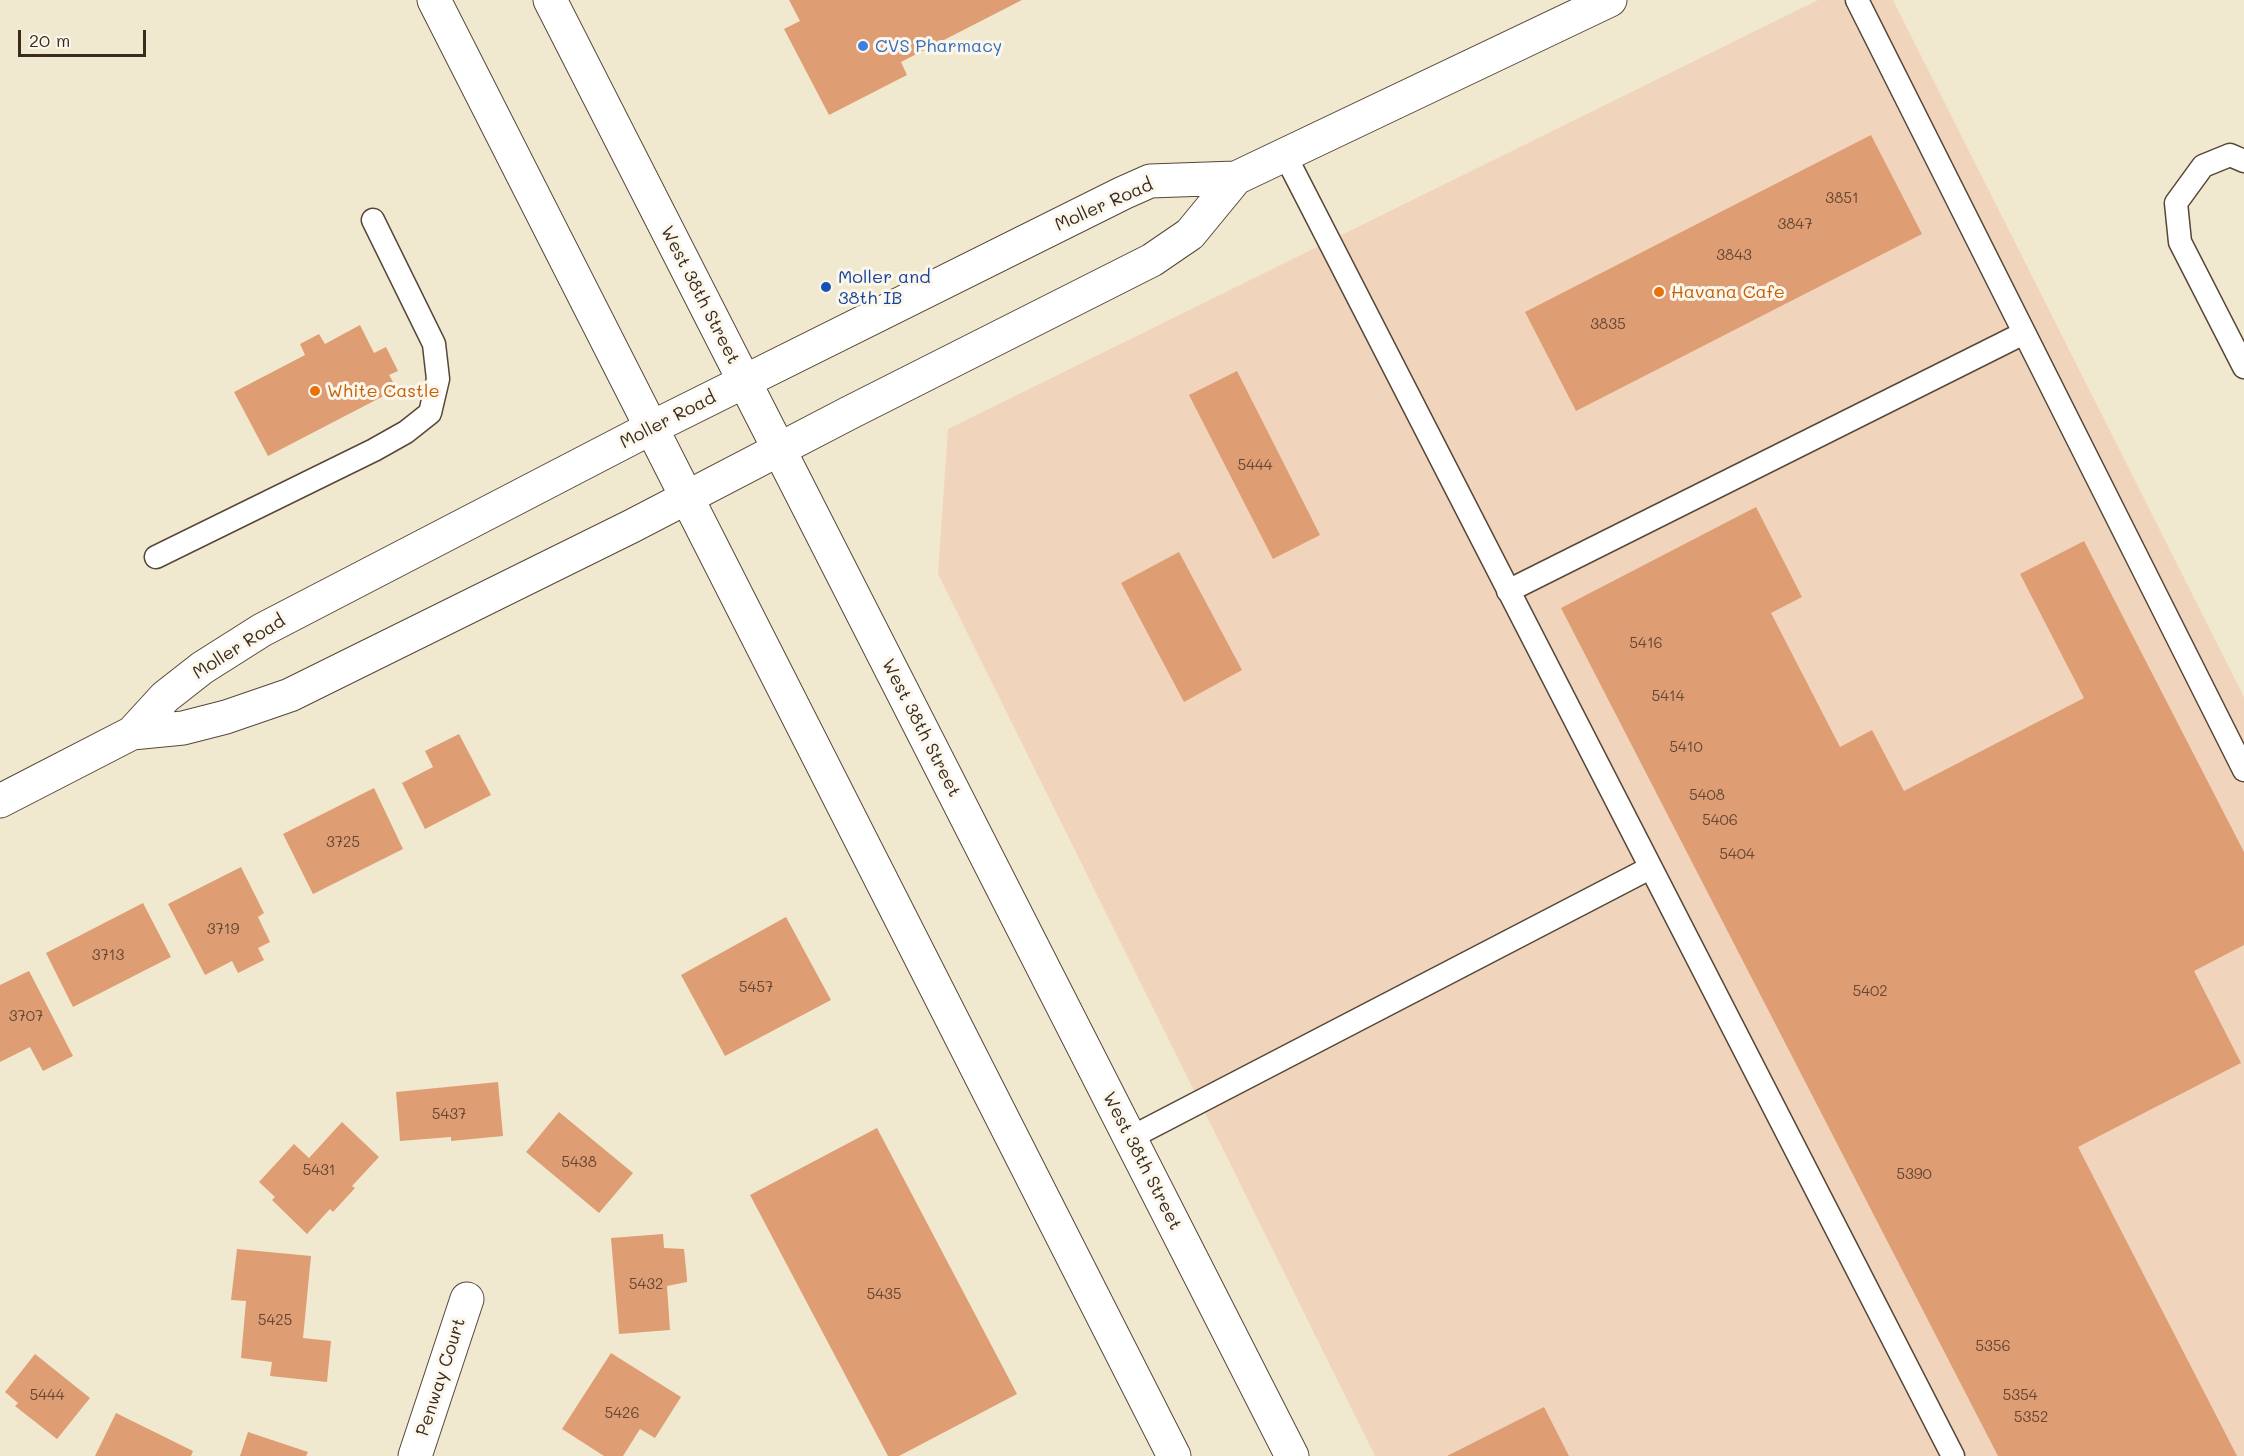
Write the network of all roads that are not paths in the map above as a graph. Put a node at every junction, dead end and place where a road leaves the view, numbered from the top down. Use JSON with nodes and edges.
{"nodes":[{"id":1,"x":434,"y":0,"type":"edge"},
{"id":2,"x":550,"y":0,"type":"edge"},
{"id":3,"x":1857,"y":0,"type":"edge"},
{"id":4,"x":1592,"y":4,"type":"edge"},
{"id":5,"x":1285,"y":155,"type":"junction"},
{"id":6,"x":2244,"y":161,"type":"edge"},
{"id":7,"x":1236,"y":178,"type":"junction"},
{"id":8,"x":373,"y":220,"type":"dead end"},
{"id":9,"x":2024,"y":333,"type":"junction"},
{"id":10,"x":2244,"y":367,"type":"edge"},
{"id":11,"x":745,"y":382,"type":"junction"},
{"id":12,"x":651,"y":428,"type":"junction"},
{"id":13,"x":779,"y":448,"type":"junction"},
{"id":14,"x":687,"y":498,"type":"junction"},
{"id":15,"x":156,"y":557,"type":"dead end"},
{"id":16,"x":1508,"y":591,"type":"junction"},
{"id":17,"x":132,"y":733,"type":"junction"},
{"id":18,"x":2244,"y":770,"type":"edge"},
{"id":19,"x":0,"y":801,"type":"edge"},
{"id":20,"x":1650,"y":868,"type":"junction"},
{"id":21,"x":1130,"y":1138,"type":"junction"},
{"id":22,"x":467,"y":1299,"type":"dead end"},
{"id":23,"x":415,"y":1456,"type":"edge"},
{"id":24,"x":1174,"y":1456,"type":"edge"},
{"id":25,"x":1292,"y":1456,"type":"edge"},
{"id":26,"x":1953,"y":1456,"type":"edge"}],
"edges":[{"from":1,"to":12,"type":"main road"},
{"from":2,"to":11,"type":"main road","name":"West 38th Street"},
{"from":3,"to":9,"type":"lane"},
{"from":4,"to":5,"type":"main road","name":"Moller Road"},
{"from":5,"to":7,"type":"main road","name":"Moller Road"},
{"from":5,"to":16,"type":"lane"},
{"from":6,"to":10,"type":"lane"},
{"from":7,"to":11,"type":"main road","name":"Moller Road"},
{"from":7,"to":13,"type":"main road","name":"Moller Road"},
{"from":8,"to":15,"type":"lane"},
{"from":9,"to":16,"type":"lane"},
{"from":9,"to":18,"type":"lane"},
{"from":11,"to":12,"type":"main road","name":"Moller Road"},
{"from":11,"to":13,"type":"main road","name":"West 38th Street"},
{"from":12,"to":14,"type":"main road"},
{"from":12,"to":17,"type":"main road","name":"Moller Road"},
{"from":13,"to":14,"type":"main road","name":"Moller Road"},
{"from":13,"to":21,"type":"main road","name":"West 38th Street"},
{"from":14,"to":17,"type":"main road","name":"Moller Road"},
{"from":14,"to":24,"type":"main road"},
{"from":16,"to":20,"type":"lane"},
{"from":17,"to":19,"type":"main road","name":"Moller Road"},
{"from":20,"to":21,"type":"lane"},
{"from":20,"to":26,"type":"lane"},
{"from":21,"to":25,"type":"main road","name":"West 38th Street"},
{"from":22,"to":23,"type":"main road","name":"Penway Court"}]}
